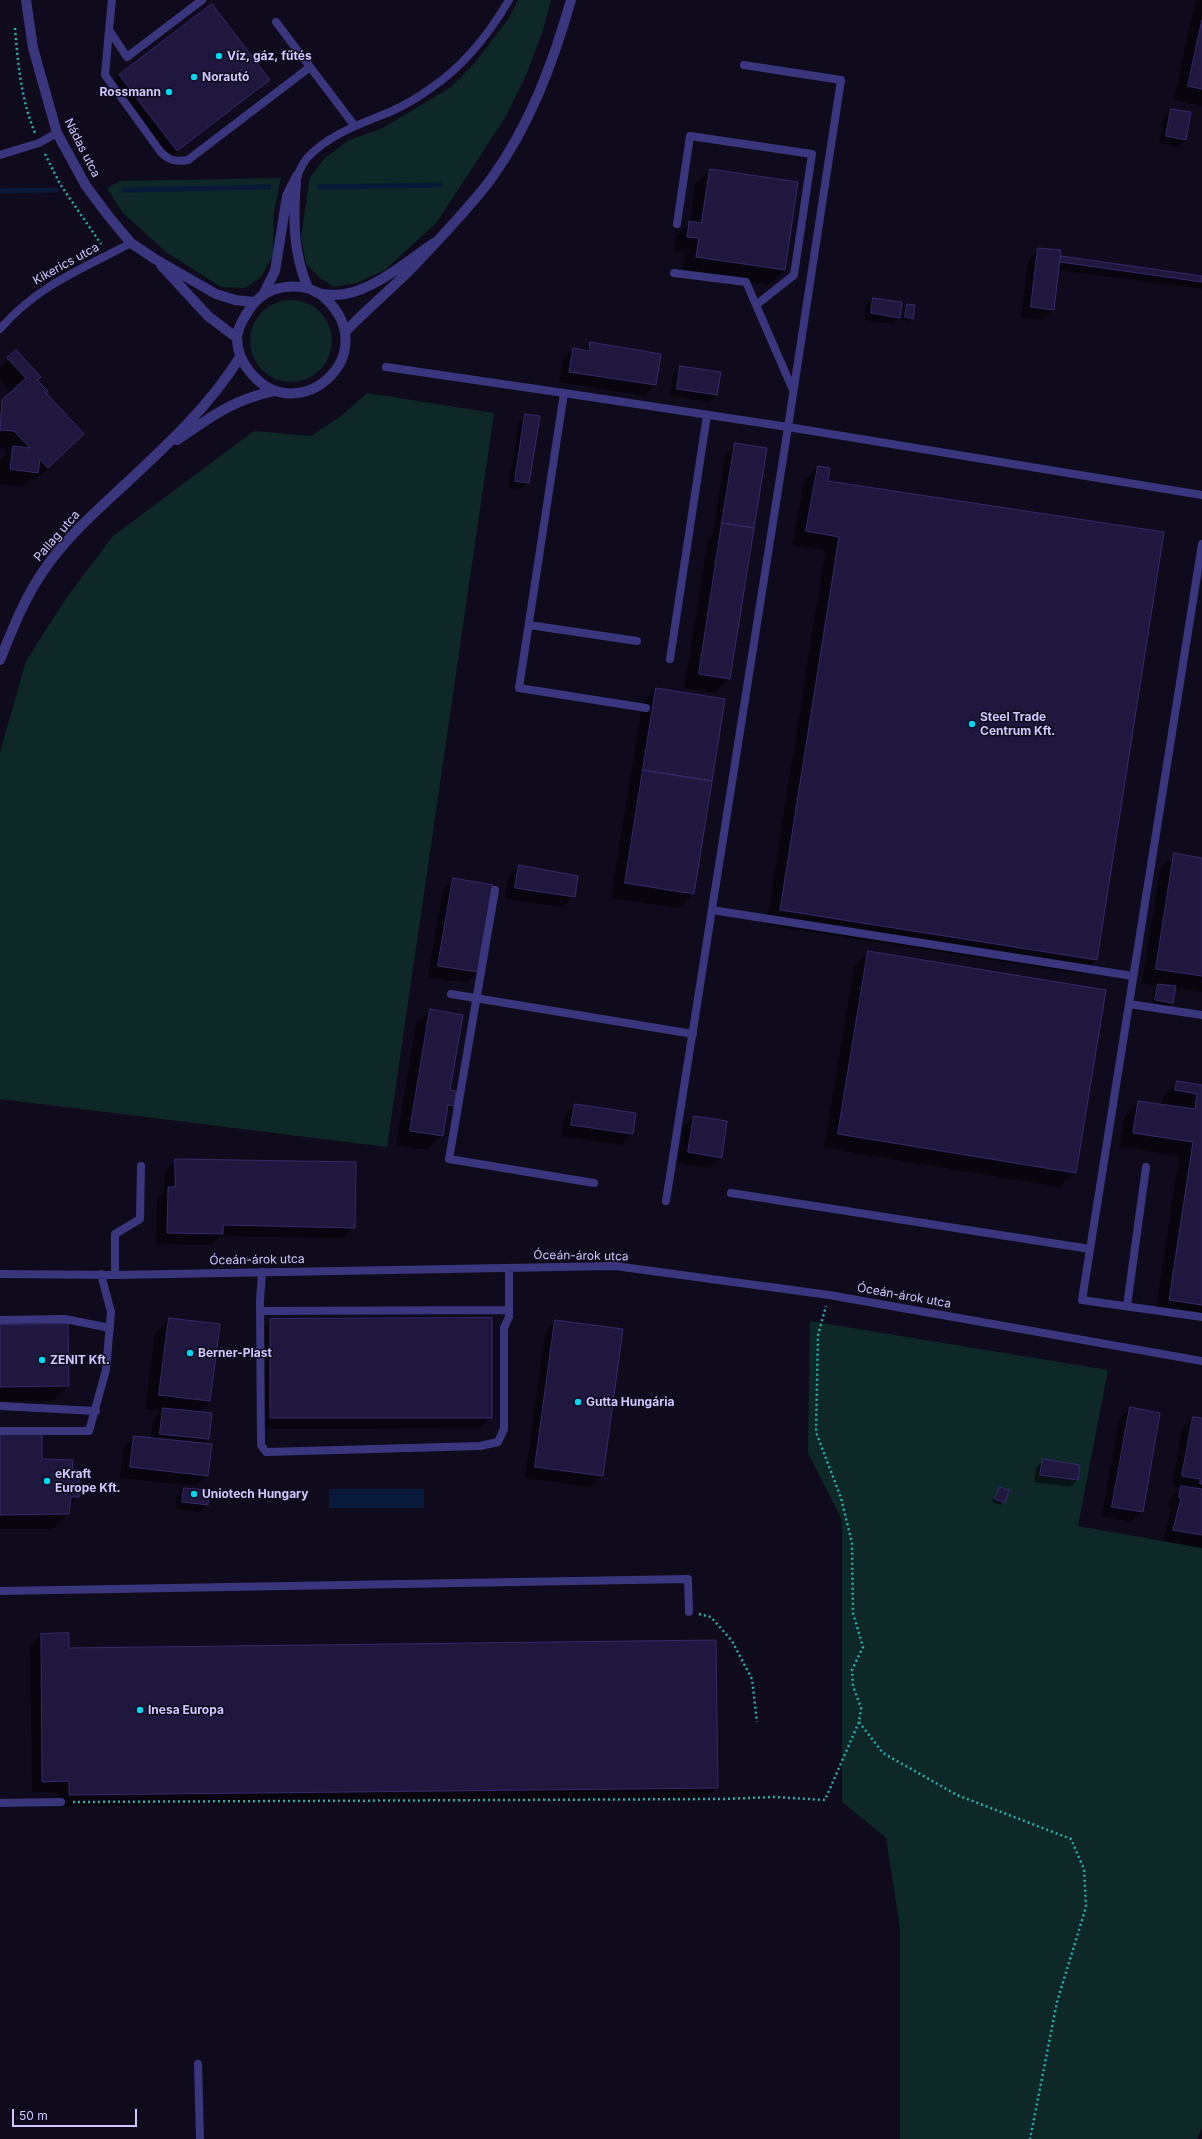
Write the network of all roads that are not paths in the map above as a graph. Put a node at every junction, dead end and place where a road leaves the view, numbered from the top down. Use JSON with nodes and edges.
{"nodes":[{"id":1,"x":26,"y":0,"type":"edge"},
{"id":2,"x":112,"y":0,"type":"edge"},
{"id":3,"x":202,"y":0,"type":"edge"},
{"id":4,"x":509,"y":0,"type":"edge"},
{"id":5,"x":571,"y":0,"type":"edge"},
{"id":6,"x":276,"y":22,"type":"dead end"},
{"id":7,"x":108,"y":30,"type":"junction"},
{"id":8,"x":744,"y":66,"type":"dead end"},
{"id":9,"x":310,"y":67,"type":"junction"},
{"id":10,"x":354,"y":125,"type":"junction"},
{"id":11,"x":57,"y":133,"type":"junction"},
{"id":12,"x":0,"y":155,"type":"edge"},
{"id":13,"x":297,"y":176,"type":"junction"},
{"id":14,"x":677,"y":224,"type":"dead end"},
{"id":15,"x":131,"y":242,"type":"junction"},
{"id":16,"x":434,"y":243,"type":"junction"},
{"id":17,"x":156,"y":259,"type":"junction"},
{"id":18,"x":674,"y":273,"type":"dead end"},
{"id":19,"x":308,"y":288,"type":"junction"},
{"id":20,"x":319,"y":293,"type":"junction"},
{"id":21,"x":264,"y":294,"type":"junction"},
{"id":22,"x":254,"y":302,"type":"junction"},
{"id":23,"x":756,"y":305,"type":"junction"},
{"id":24,"x":0,"y":329,"type":"edge"},
{"id":25,"x":346,"y":332,"type":"junction"},
{"id":26,"x":237,"y":338,"type":"junction"},
{"id":27,"x":240,"y":356,"type":"junction"},
{"id":28,"x":386,"y":367,"type":"dead end"},
{"id":29,"x":274,"y":391,"type":"junction"},
{"id":30,"x":794,"y":391,"type":"junction"},
{"id":31,"x":564,"y":393,"type":"junction"},
{"id":32,"x":708,"y":415,"type":"junction"},
{"id":33,"x":788,"y":427,"type":"junction"},
{"id":34,"x":162,"y":450,"type":"junction"},
{"id":35,"x":1202,"y":494,"type":"edge"},
{"id":36,"x":1202,"y":544,"type":"edge"},
{"id":37,"x":529,"y":625,"type":"junction"},
{"id":38,"x":637,"y":641,"type":"dead end"},
{"id":39,"x":670,"y":659,"type":"dead end"},
{"id":40,"x":0,"y":660,"type":"edge"},
{"id":41,"x":646,"y":708,"type":"dead end"},
{"id":42,"x":495,"y":890,"type":"dead end"},
{"id":43,"x":712,"y":910,"type":"junction"},
{"id":44,"x":1133,"y":976,"type":"junction"},
{"id":45,"x":451,"y":994,"type":"dead end"},
{"id":46,"x":476,"y":998,"type":"junction"},
{"id":47,"x":1129,"y":1004,"type":"junction"},
{"id":48,"x":1202,"y":1015,"type":"edge"},
{"id":49,"x":693,"y":1034,"type":"junction"},
{"id":50,"x":141,"y":1166,"type":"dead end"},
{"id":51,"x":1146,"y":1167,"type":"dead end"},
{"id":52,"x":594,"y":1183,"type":"dead end"},
{"id":53,"x":732,"y":1192,"type":"dead end"},
{"id":54,"x":666,"y":1201,"type":"dead end"},
{"id":55,"x":1090,"y":1248,"type":"junction"},
{"id":56,"x":509,"y":1268,"type":"junction"},
{"id":57,"x":262,"y":1272,"type":"junction"},
{"id":58,"x":0,"y":1274,"type":"edge"},
{"id":59,"x":101,"y":1274,"type":"junction"},
{"id":60,"x":115,"y":1275,"type":"junction"},
{"id":61,"x":1127,"y":1306,"type":"junction"},
{"id":62,"x":509,"y":1310,"type":"junction"},
{"id":63,"x":260,"y":1311,"type":"junction"},
{"id":64,"x":1202,"y":1317,"type":"edge"},
{"id":65,"x":0,"y":1320,"type":"edge"},
{"id":66,"x":110,"y":1328,"type":"junction"},
{"id":67,"x":1202,"y":1361,"type":"edge"},
{"id":68,"x":0,"y":1406,"type":"edge"},
{"id":69,"x":96,"y":1411,"type":"junction"},
{"id":70,"x":0,"y":1431,"type":"edge"},
{"id":71,"x":0,"y":1591,"type":"edge"},
{"id":72,"x":688,"y":1612,"type":"road end"},
{"id":73,"x":62,"y":1802,"type":"road end"},
{"id":74,"x":0,"y":1803,"type":"edge"},
{"id":75,"x":198,"y":2064,"type":"dead end"},
{"id":76,"x":200,"y":2139,"type":"edge"}],
"edges":[{"from":1,"to":11,"type":"street","name":"Nádas utca"},
{"from":2,"to":7,"type":"lane"},
{"from":3,"to":7,"type":"lane"},
{"from":4,"to":10,"type":"lane"},
{"from":5,"to":16,"type":"street"},
{"from":6,"to":9,"type":"lane"},
{"from":7,"to":9,"type":"lane"},
{"from":8,"to":30,"type":"lane"},
{"from":9,"to":10,"type":"lane"},
{"from":10,"to":13,"type":"lane"},
{"from":11,"to":12,"type":"lane"},
{"from":11,"to":15,"type":"street","name":"Nádas utca"},
{"from":13,"to":19,"type":"street"},
{"from":13,"to":21,"type":"street"},
{"from":14,"to":23,"type":"lane"},
{"from":15,"to":17,"type":"street","name":"Nádas utca"},
{"from":15,"to":24,"type":"lane","name":"Kikerics utca"},
{"from":16,"to":20,"type":"street"},
{"from":16,"to":25,"type":"street"},
{"from":17,"to":22,"type":"street","name":"Nádas utca"},
{"from":17,"to":26,"type":"street","name":"Nádas utca"},
{"from":18,"to":23,"type":"lane"},
{"from":19,"to":20,"type":"street"},
{"from":19,"to":21,"type":"street"},
{"from":20,"to":25,"type":"street"},
{"from":21,"to":22,"type":"street"},
{"from":22,"to":26,"type":"street"},
{"from":23,"to":30,"type":"lane"},
{"from":25,"to":29,"type":"street"},
{"from":26,"to":27,"type":"street"},
{"from":27,"to":29,"type":"street"},
{"from":27,"to":34,"type":"street"},
{"from":28,"to":31,"type":"lane"},
{"from":29,"to":34,"type":"street"},
{"from":30,"to":33,"type":"lane"},
{"from":31,"to":32,"type":"lane"},
{"from":31,"to":37,"type":"lane"},
{"from":32,"to":33,"type":"lane"},
{"from":32,"to":39,"type":"lane"},
{"from":33,"to":35,"type":"lane"},
{"from":33,"to":43,"type":"lane"},
{"from":34,"to":40,"type":"street","name":"Pallag utca"},
{"from":36,"to":44,"type":"lane"},
{"from":37,"to":38,"type":"lane"},
{"from":37,"to":41,"type":"lane"},
{"from":42,"to":46,"type":"lane"},
{"from":43,"to":44,"type":"lane"},
{"from":43,"to":49,"type":"lane"},
{"from":44,"to":47,"type":"lane"},
{"from":45,"to":46,"type":"lane"},
{"from":46,"to":49,"type":"lane"},
{"from":46,"to":52,"type":"lane"},
{"from":47,"to":48,"type":"lane"},
{"from":47,"to":55,"type":"lane"},
{"from":49,"to":54,"type":"lane"},
{"from":50,"to":60,"type":"lane"},
{"from":51,"to":61,"type":"lane"},
{"from":53,"to":55,"type":"lane"},
{"from":55,"to":61,"type":"lane"},
{"from":56,"to":57,"type":"lane","name":"Óceán-árok utca"},
{"from":56,"to":62,"type":"lane"},
{"from":56,"to":67,"type":"lane","name":"Óceán-árok utca"},
{"from":57,"to":60,"type":"lane","name":"Óceán-árok utca"},
{"from":57,"to":63,"type":"lane"},
{"from":58,"to":59,"type":"lane","name":"Óceán-árok utca"},
{"from":59,"to":60,"type":"lane","name":"Óceán-árok utca"},
{"from":59,"to":66,"type":"lane"},
{"from":61,"to":64,"type":"lane"},
{"from":62,"to":63,"type":"lane"},
{"from":62,"to":63,"type":"lane"},
{"from":65,"to":66,"type":"lane"},
{"from":66,"to":69,"type":"lane"},
{"from":68,"to":69,"type":"lane"},
{"from":69,"to":70,"type":"lane"},
{"from":71,"to":72,"type":"lane"},
{"from":73,"to":74,"type":"lane"},
{"from":75,"to":76,"type":"lane"}]}
